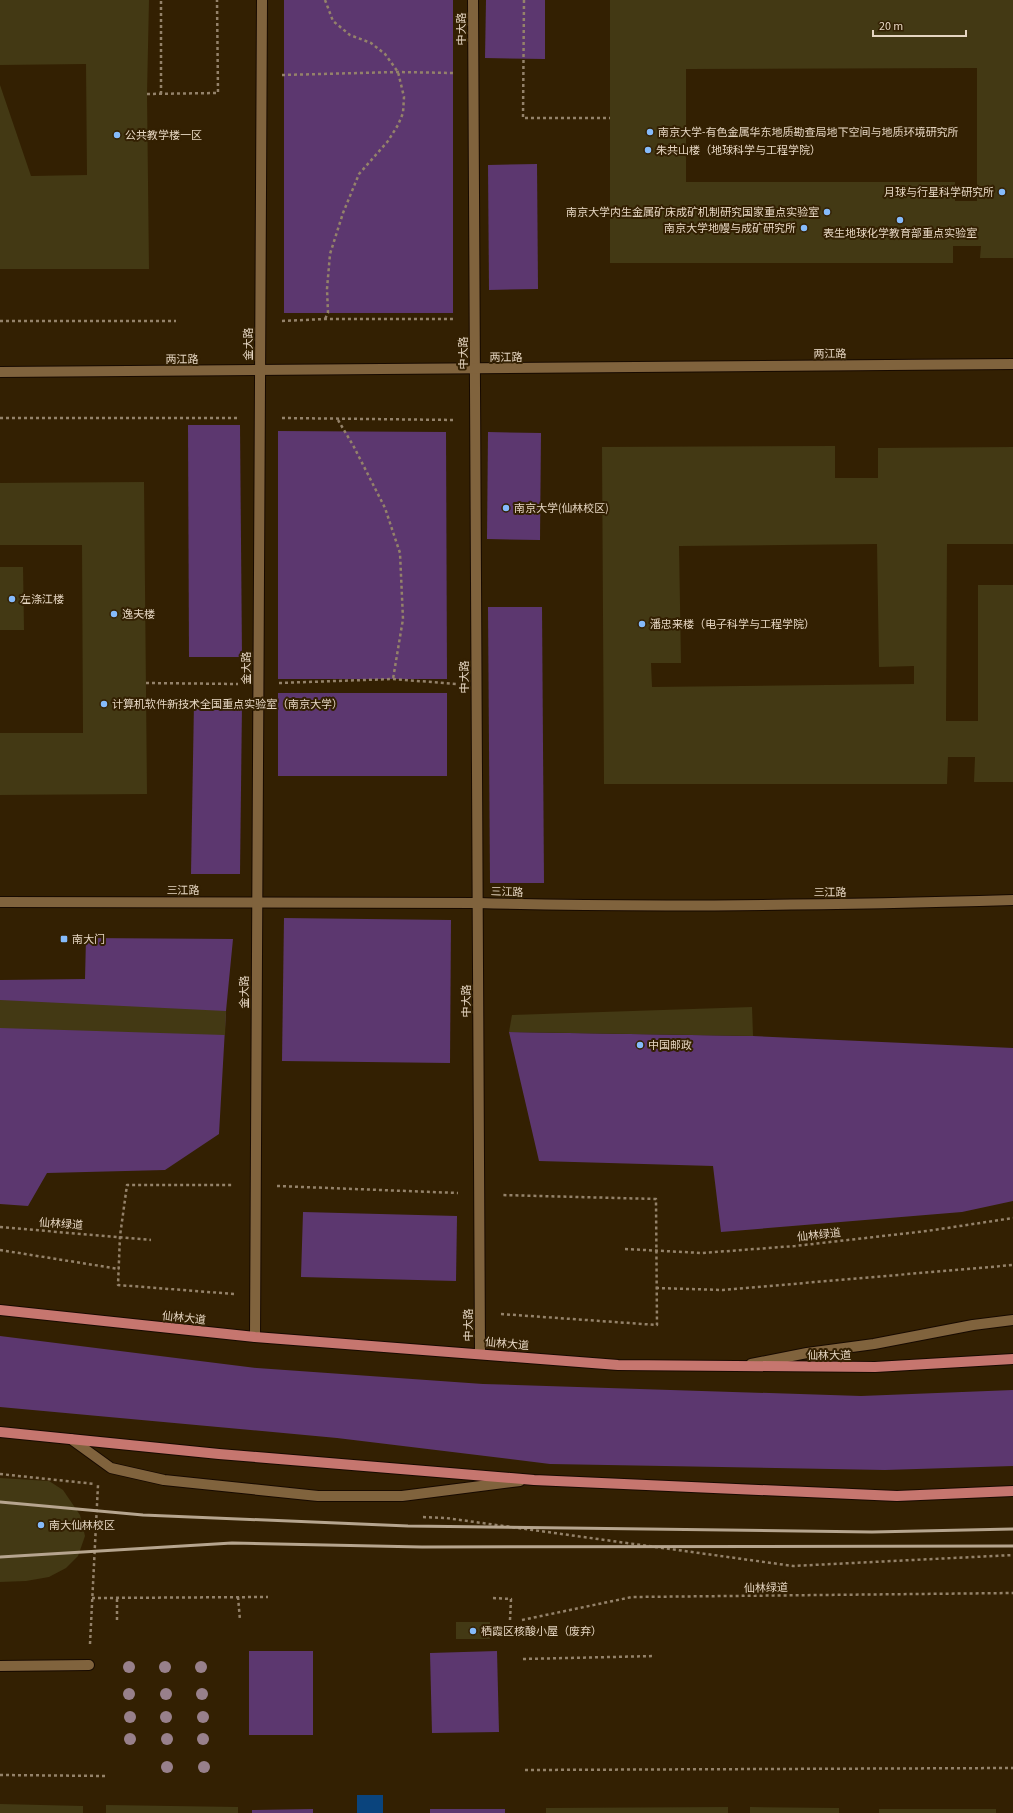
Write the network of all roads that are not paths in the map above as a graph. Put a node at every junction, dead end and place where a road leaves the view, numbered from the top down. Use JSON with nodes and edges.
{"nodes":[{"id":1,"x":262,"y":0,"type":"edge"},
{"id":2,"x":472,"y":0,"type":"edge"},
{"id":3,"x":1013,"y":364,"type":"edge"},
{"id":4,"x":475,"y":369,"type":"junction"},
{"id":5,"x":260,"y":371,"type":"junction"},
{"id":6,"x":0,"y":372,"type":"edge"},
{"id":7,"x":1013,"y":900,"type":"edge"},
{"id":8,"x":0,"y":902,"type":"edge"},
{"id":9,"x":257,"y":902,"type":"junction"},
{"id":10,"x":478,"y":903,"type":"junction"},
{"id":11,"x":0,"y":1310,"type":"edge"},
{"id":12,"x":1013,"y":1320,"type":"edge"},
{"id":13,"x":255,"y":1337,"type":"junction"},
{"id":14,"x":480,"y":1353,"type":"junction"},
{"id":15,"x":1013,"y":1359,"type":"edge"},
{"id":16,"x":738,"y":1366,"type":"junction"},
{"id":17,"x":0,"y":1432,"type":"edge"},
{"id":18,"x":71,"y":1439,"type":"junction"},
{"id":19,"x":534,"y":1480,"type":"junction"},
{"id":20,"x":1013,"y":1491,"type":"edge"},
{"id":21,"x":89,"y":1665,"type":"road end"},
{"id":22,"x":0,"y":1666,"type":"edge"}],
"edges":[{"from":1,"to":5,"type":"street","name":"金大路"},
{"from":2,"to":4,"type":"street","name":"中大路"},
{"from":3,"to":4,"type":"street","name":"两江路"},
{"from":4,"to":5,"type":"street","name":"两江路"},
{"from":4,"to":10,"type":"street","name":"中大路"},
{"from":5,"to":6,"type":"street","name":"两江路"},
{"from":5,"to":9,"type":"street","name":"金大路"},
{"from":7,"to":10,"type":"street","name":"三江路"},
{"from":8,"to":9,"type":"street","name":"三江路"},
{"from":9,"to":10,"type":"street","name":"三江路"},
{"from":9,"to":13,"type":"street","name":"金大路"},
{"from":10,"to":14,"type":"street","name":"中大路"},
{"from":11,"to":13,"type":"main road","name":"仙林大道"},
{"from":12,"to":16,"type":"street"},
{"from":13,"to":14,"type":"main road","name":"仙林大道"},
{"from":14,"to":16,"type":"main road","name":"仙林大道"},
{"from":15,"to":16,"type":"main road","name":"仙林大道"},
{"from":17,"to":18,"type":"main road"},
{"from":18,"to":19,"type":"main road"},
{"from":18,"to":19,"type":"street"},
{"from":19,"to":20,"type":"main road"},
{"from":21,"to":22,"type":"street"}]}
